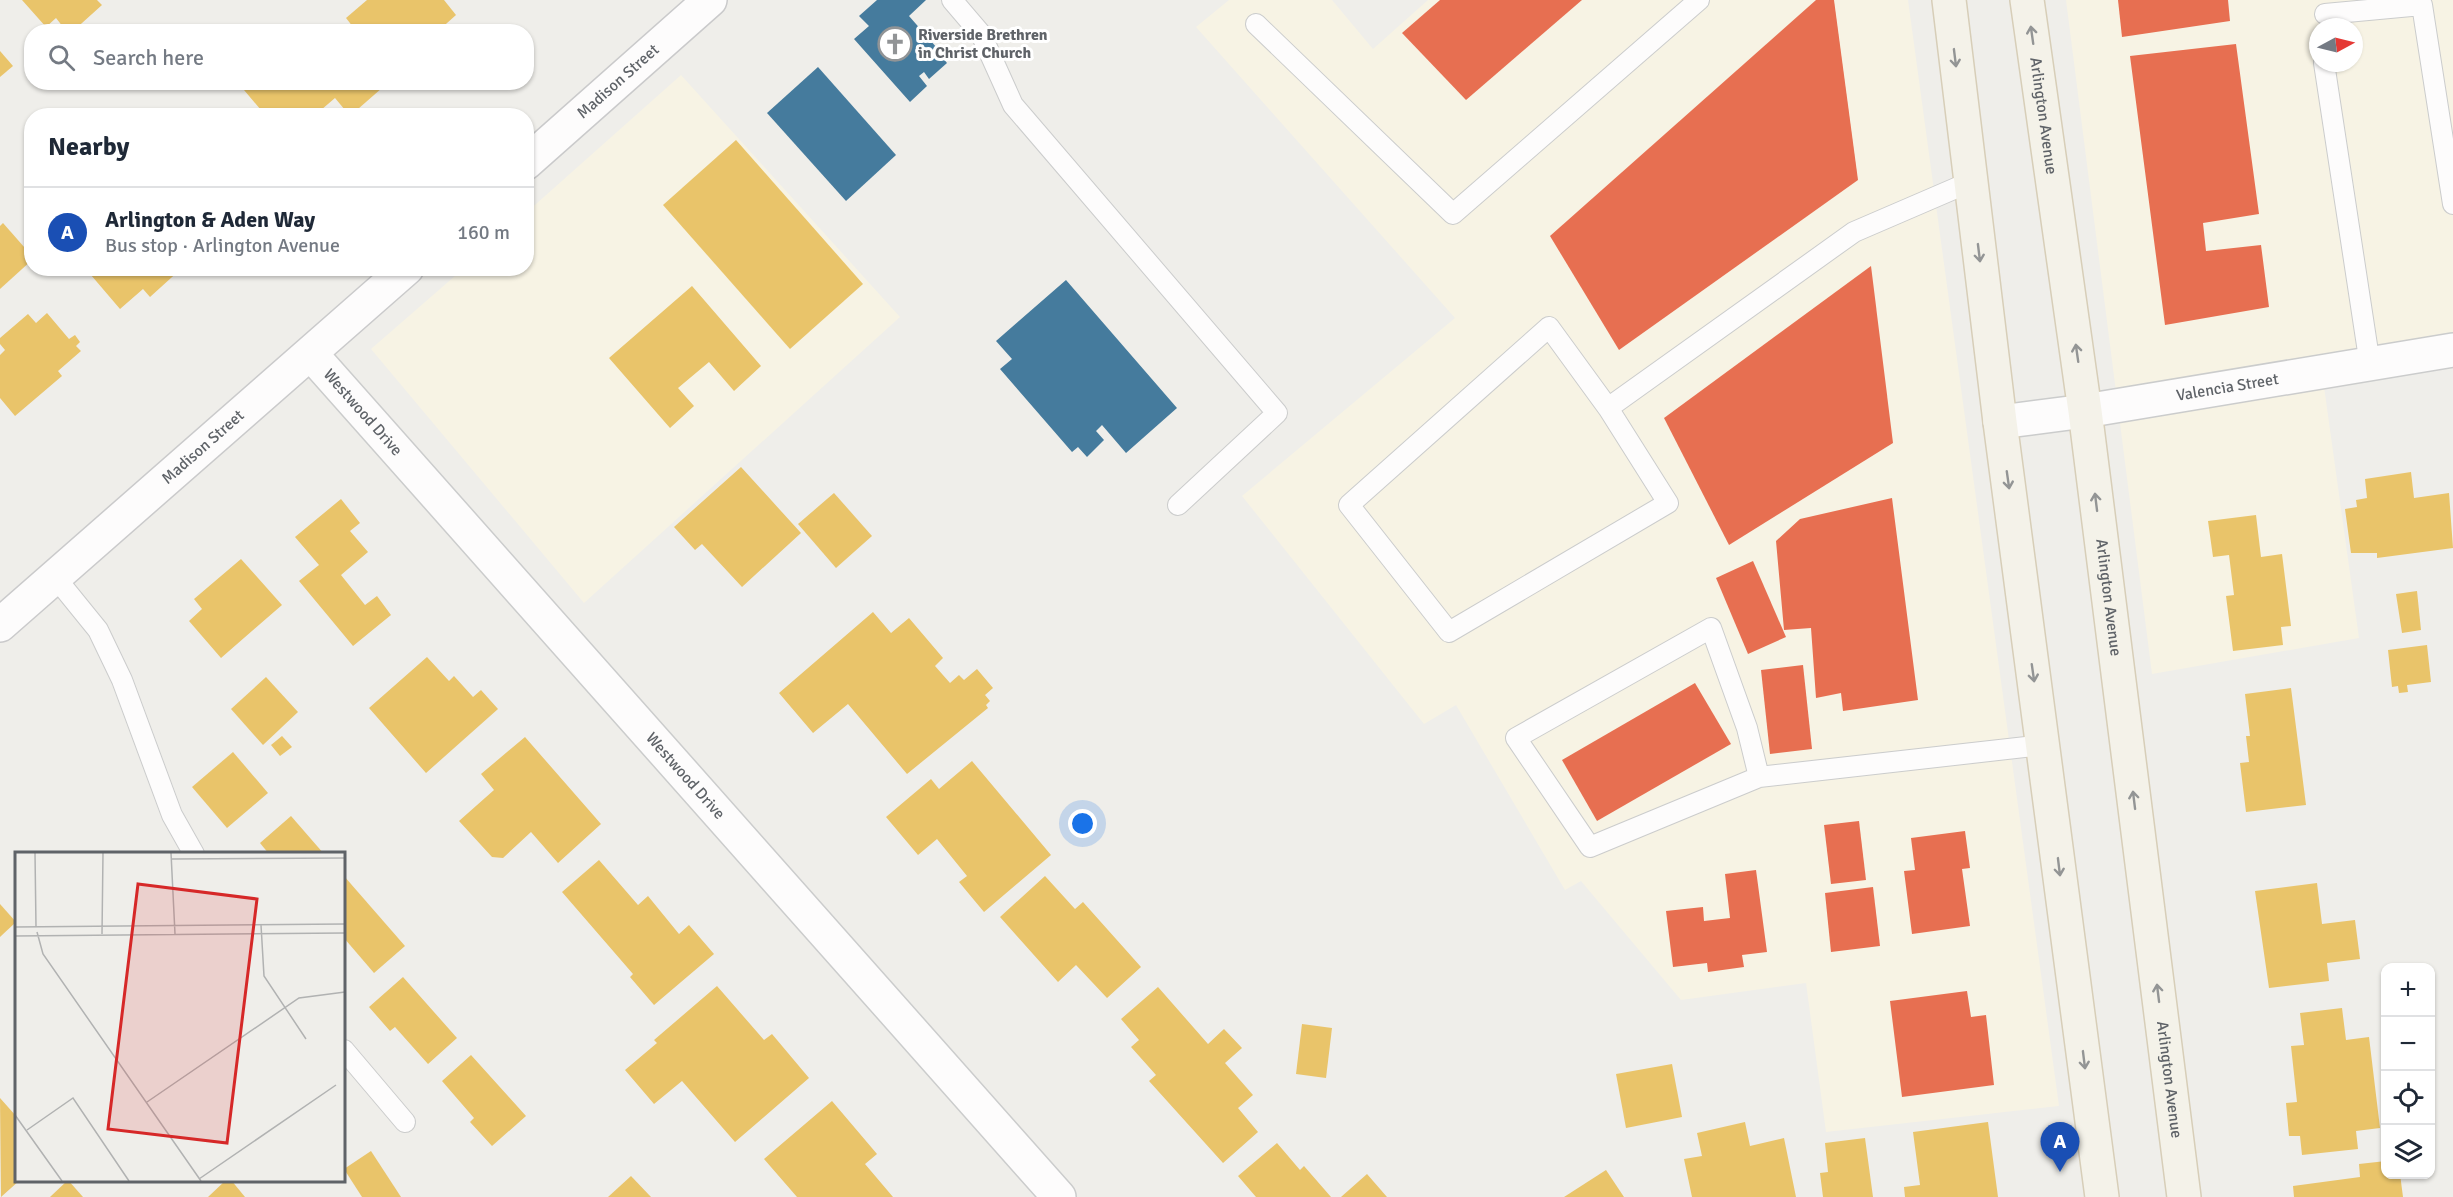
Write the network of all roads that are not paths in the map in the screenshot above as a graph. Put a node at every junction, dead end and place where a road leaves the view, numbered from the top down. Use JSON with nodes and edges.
{"nodes":[{"id":1,"x":710,"y":0,"type":"edge"},
{"id":2,"x":952,"y":0,"type":"edge"},
{"id":3,"x":1699,"y":0,"type":"edge"},
{"id":4,"x":1948,"y":0,"type":"edge"},
{"id":5,"x":2027,"y":0,"type":"edge"},
{"id":6,"x":2325,"y":14,"type":"edge"},
{"id":7,"x":1256,"y":24,"type":"dead end"},
{"id":8,"x":2325,"y":72,"type":"edge"},
{"id":9,"x":534,"y":156,"type":"edge"},
{"id":10,"x":1970,"y":182,"type":"junction"},
{"id":11,"x":2453,"y":204,"type":"edge"},
{"id":12,"x":398,"y":276,"type":"edge"},
{"id":13,"x":2453,"y":350,"type":"edge"},
{"id":14,"x":311,"y":354,"type":"junction"},
{"id":15,"x":2370,"y":365,"type":"junction"},
{"id":16,"x":1608,"y":408,"type":"junction"},
{"id":17,"x":2085,"y":411,"type":"junction"},
{"id":18,"x":2000,"y":422,"type":"junction"},
{"id":19,"x":1178,"y":506,"type":"dead end"},
{"id":20,"x":55,"y":577,"type":"junction"},
{"id":21,"x":0,"y":625,"type":"edge"},
{"id":22,"x":2043,"y":745,"type":"junction"},
{"id":23,"x":1759,"y":777,"type":"junction"},
{"id":24,"x":193,"y":852,"type":"edge"},
{"id":25,"x":345,"y":1051,"type":"edge"},
{"id":26,"x":405,"y":1122,"type":"dead end"},
{"id":27,"x":1059,"y":1197,"type":"edge"},
{"id":28,"x":2102,"y":1197,"type":"edge"},
{"id":29,"x":2184,"y":1197,"type":"edge"}],
"edges":[{"from":1,"to":9,"type":"street","name":"Madison Street"},
{"from":2,"to":19,"type":"lane"},
{"from":3,"to":7,"type":"lane"},
{"from":4,"to":10,"type":"main road","one_way":true},
{"from":17,"to":5,"type":"main road","name":"Arlington Avenue","one_way":true},
{"from":6,"to":11,"type":"lane"},
{"from":8,"to":15,"type":"lane"},
{"from":10,"to":16,"type":"lane"},
{"from":10,"to":18,"type":"main road","one_way":true},
{"from":12,"to":14,"type":"street","name":"Madison Street"},
{"from":13,"to":15,"type":"street","name":"Valencia Street"},
{"from":14,"to":20,"type":"street","name":"Madison Street"},
{"from":14,"to":27,"type":"street","name":"Westwood Drive"},
{"from":15,"to":17,"type":"street","name":"Valencia Street"},
{"from":16,"to":16,"type":"lane"},
{"from":17,"to":18,"type":"street","name":"Valencia Street"},
{"from":29,"to":17,"type":"main road","name":"Arlington Avenue","one_way":true},
{"from":18,"to":22,"type":"main road","one_way":true},
{"from":20,"to":21,"type":"street","name":"Madison Street"},
{"from":20,"to":24,"type":"lane"},
{"from":22,"to":23,"type":"lane"},
{"from":22,"to":28,"type":"main road","one_way":true},
{"from":23,"to":23,"type":"lane"},
{"from":25,"to":26,"type":"lane"}]}
